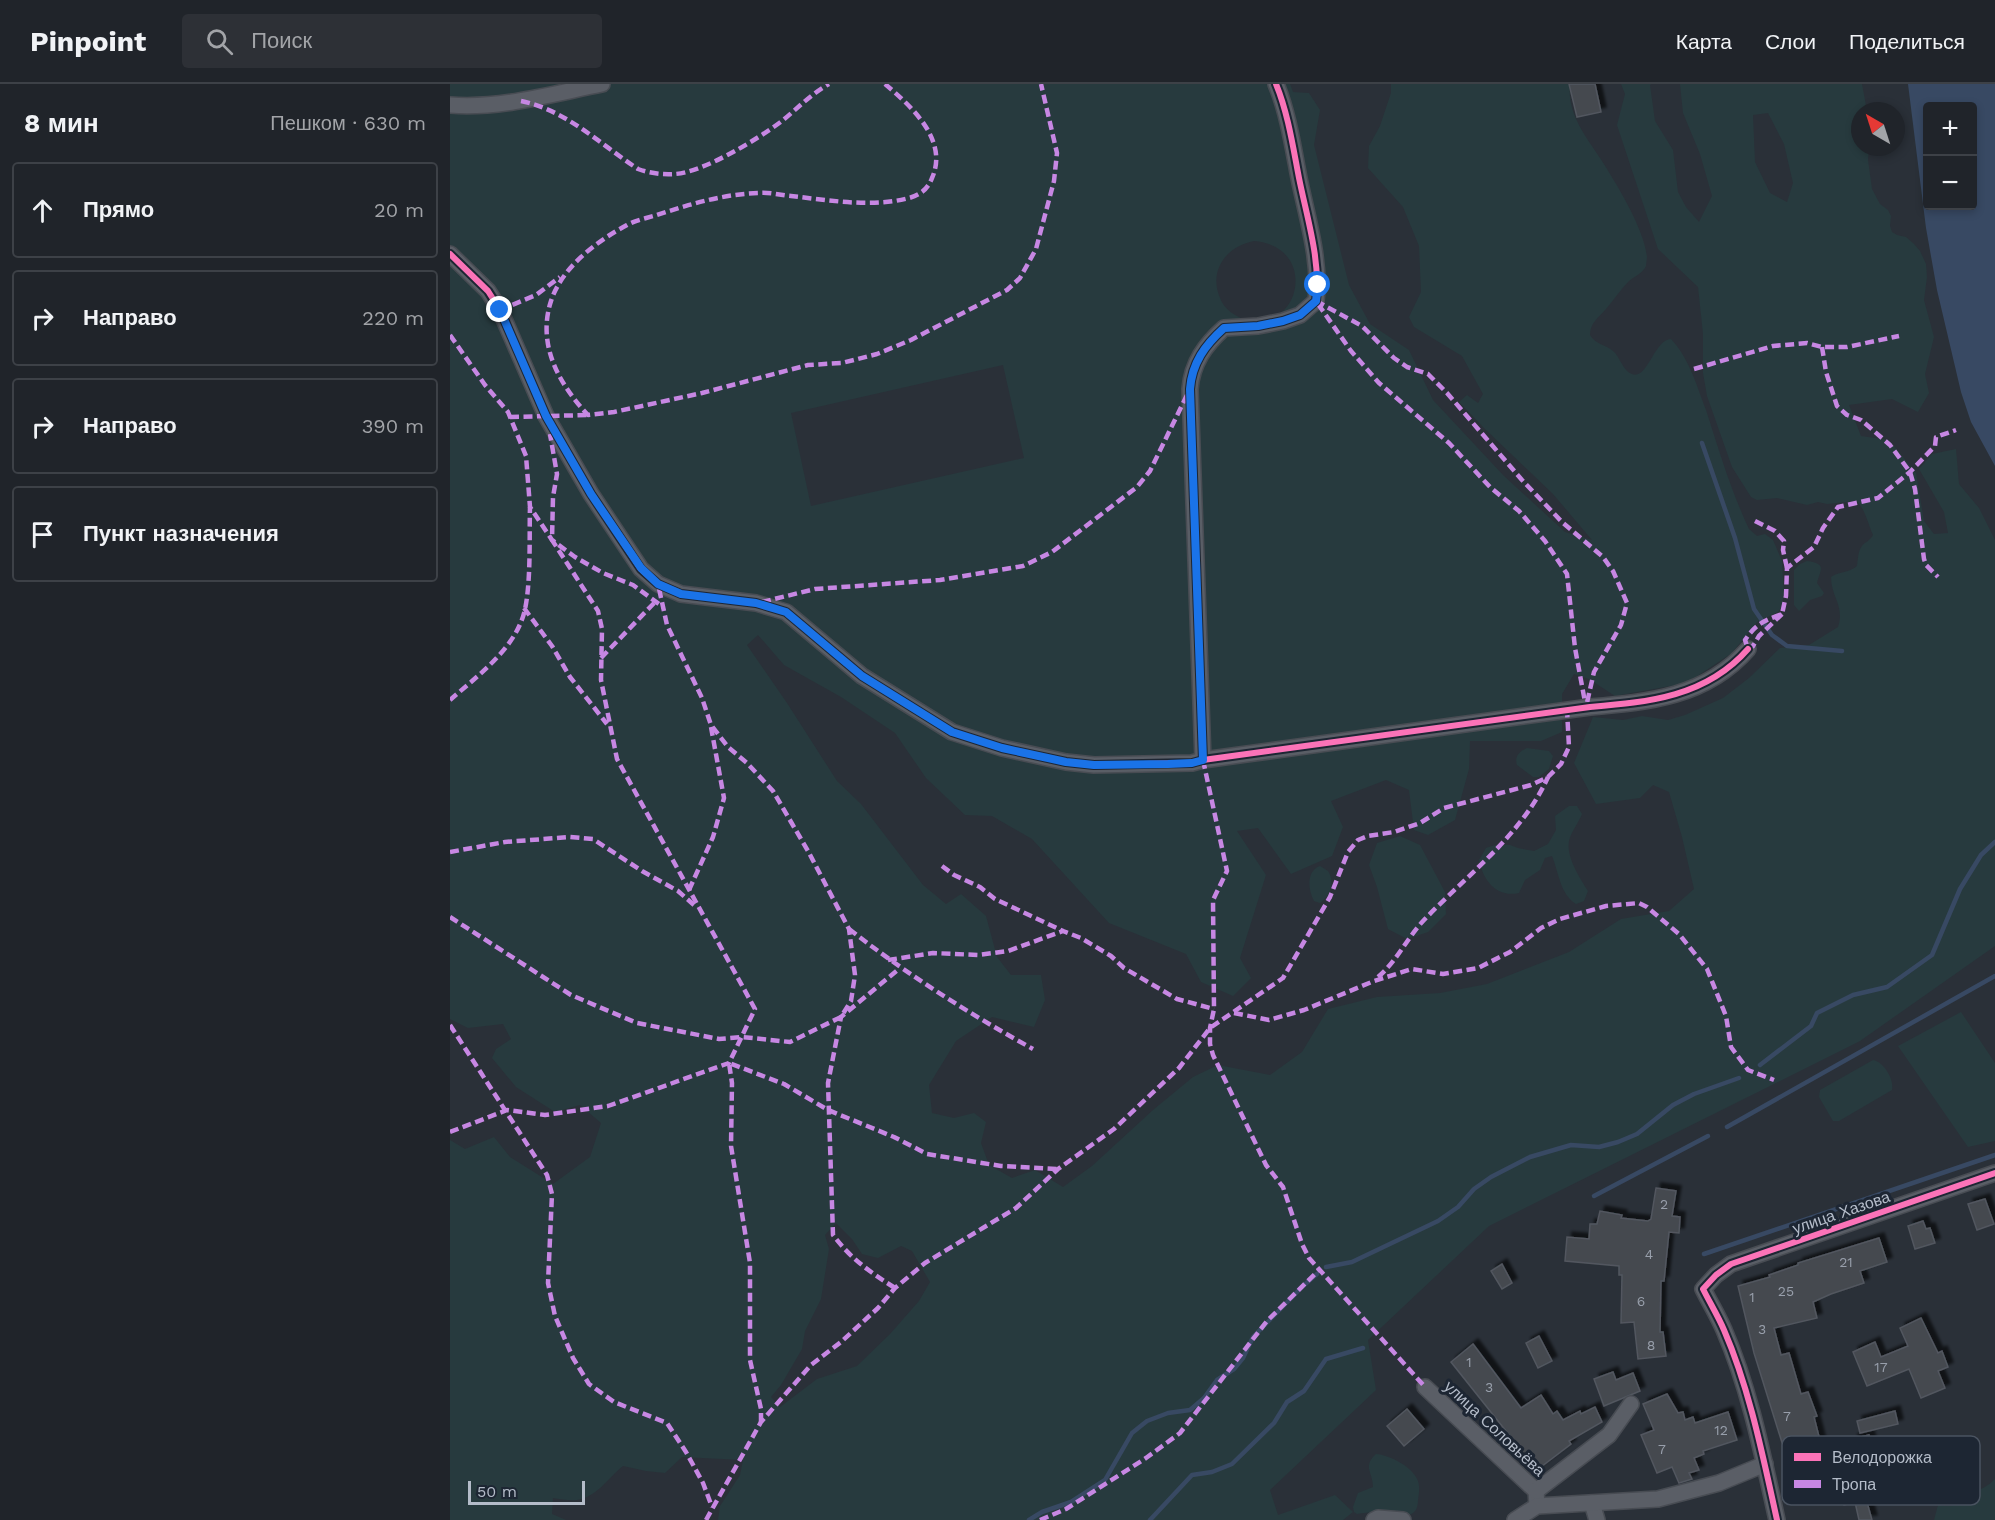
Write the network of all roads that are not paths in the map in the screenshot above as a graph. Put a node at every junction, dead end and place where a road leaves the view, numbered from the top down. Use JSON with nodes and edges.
{"nodes":[{"id":1,"x":602,"y":84,"type":"edge"},
{"id":2,"x":1276,"y":84,"type":"edge"},
{"id":3,"x":450,"y":105,"type":"edge"},
{"id":4,"x":450,"y":254,"type":"edge"},
{"id":5,"x":1748,"y":649,"type":"dead end"},
{"id":6,"x":1203,"y":760,"type":"junction"},
{"id":7,"x":1995,"y":1173,"type":"edge"},
{"id":8,"x":1425,"y":1387,"type":"dead end"},
{"id":9,"x":1631,"y":1404,"type":"dead end"},
{"id":10,"x":1764,"y":1464,"type":"junction"},
{"id":11,"x":1536,"y":1491,"type":"junction"},
{"id":12,"x":1592,"y":1503,"type":"junction"},
{"id":13,"x":1537,"y":1506,"type":"junction"},
{"id":14,"x":1374,"y":1520,"type":"edge"},
{"id":15,"x":1403,"y":1520,"type":"edge"},
{"id":16,"x":1515,"y":1520,"type":"edge"},
{"id":17,"x":1597,"y":1520,"type":"edge"},
{"id":18,"x":1777,"y":1520,"type":"edge"}],
"edges":[{"from":1,"to":3,"type":"street"},
{"from":2,"to":6,"type":"street"},
{"from":4,"to":6,"type":"street"},
{"from":5,"to":6,"type":"street"},
{"from":7,"to":10,"type":"street","name":"улица Хазова"},
{"from":8,"to":11,"type":"street","name":"улица Соловьёва"},
{"from":9,"to":11,"type":"street"},
{"from":10,"to":12,"type":"street"},
{"from":10,"to":18,"type":"street"},
{"from":11,"to":13,"type":"street","name":"улица Соловьёва"},
{"from":12,"to":13,"type":"street"},
{"from":12,"to":17,"type":"street"},
{"from":13,"to":16,"type":"street"},
{"from":14,"to":15,"type":"street"}]}
